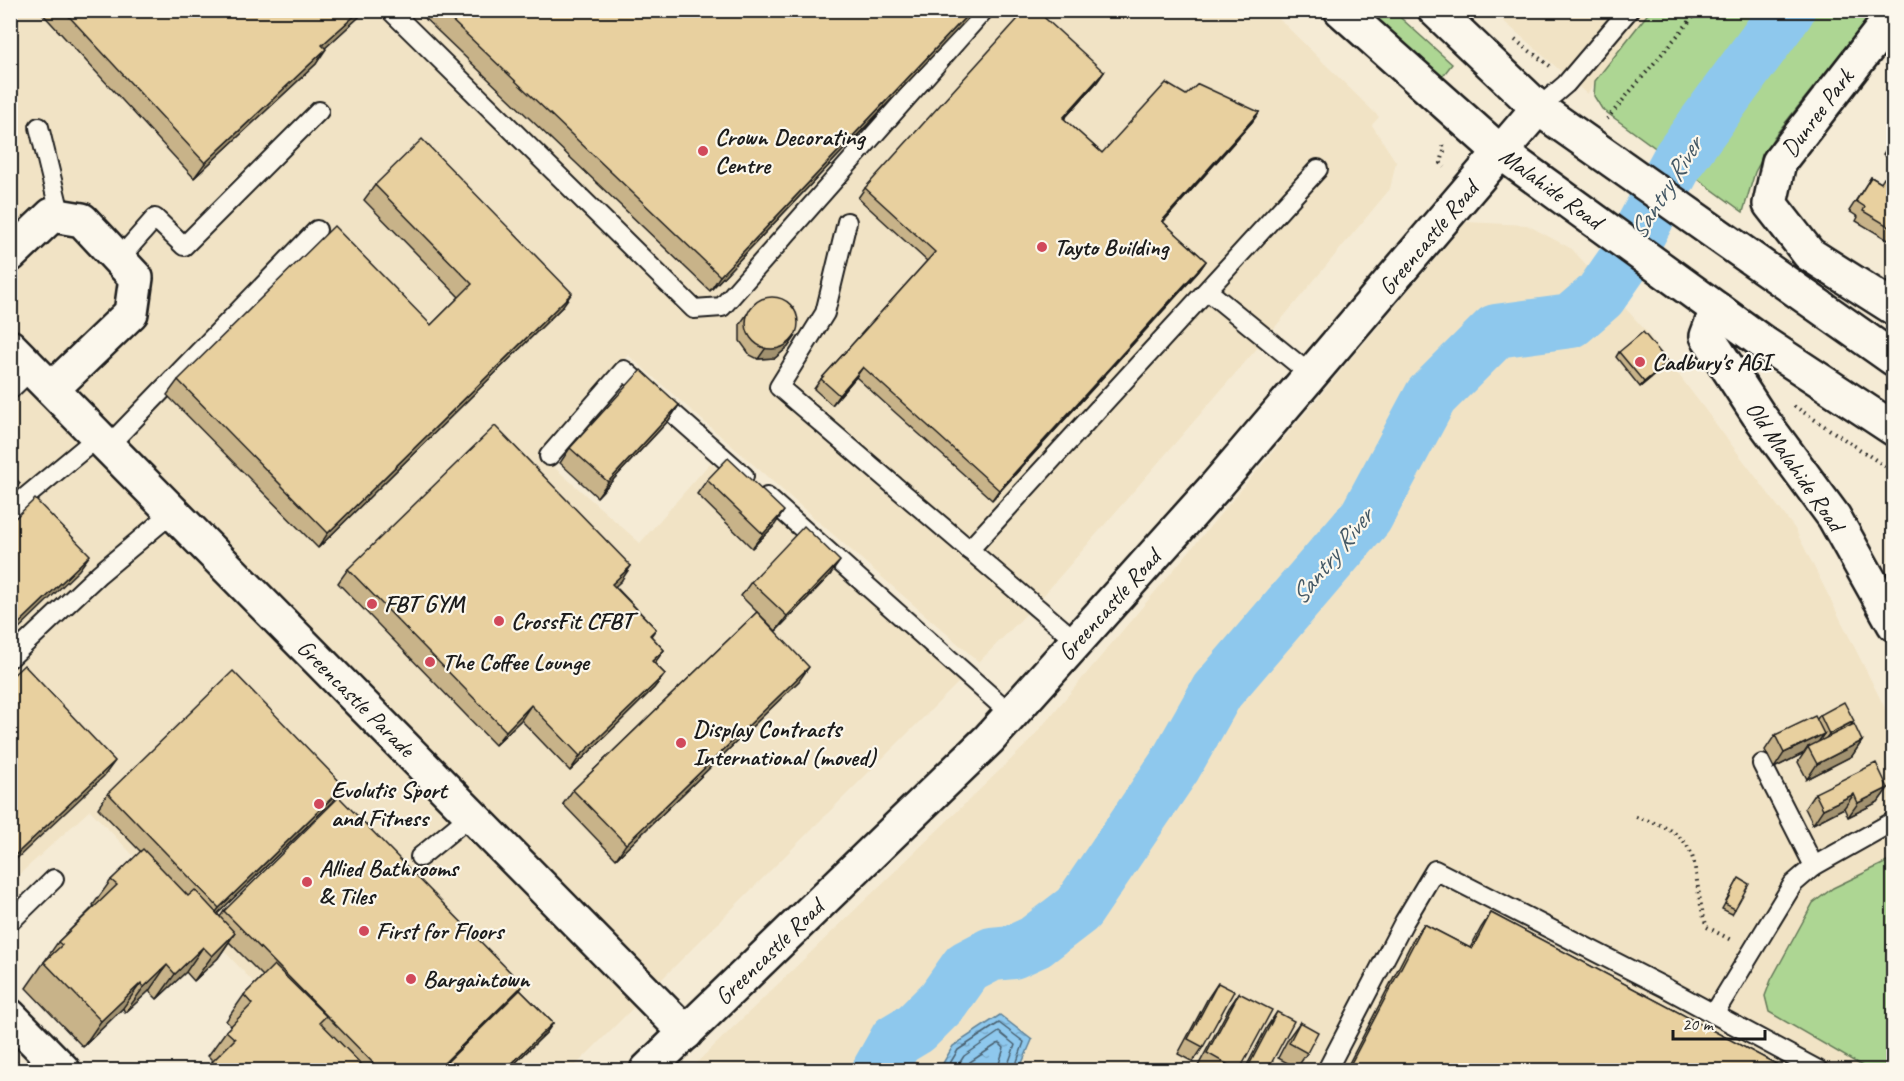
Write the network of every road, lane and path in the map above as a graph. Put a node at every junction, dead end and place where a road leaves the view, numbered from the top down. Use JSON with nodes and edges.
{"nodes":[{"id":1,"x":390,"y":10,"type":"edge"},
{"id":2,"x":984,"y":10,"type":"edge"},
{"id":3,"x":1341,"y":10,"type":"edge"},
{"id":4,"x":1435,"y":10,"type":"edge"},
{"id":5,"x":1629,"y":10,"type":"edge"},
{"id":6,"x":1699,"y":10,"type":"edge"},
{"id":7,"x":1893,"y":14,"type":"edge"},
{"id":8,"x":1538,"y":108,"type":"junction"},
{"id":9,"x":319,"y":111,"type":"dead end"},
{"id":10,"x":1607,"y":120,"type":"dead end"},
{"id":11,"x":39,"y":127,"type":"dead end"},
{"id":12,"x":1499,"y":152,"type":"junction"},
{"id":13,"x":1318,"y":169,"type":"dead end"},
{"id":14,"x":61,"y":217,"type":"junction"},
{"id":15,"x":847,"y":222,"type":"dead end"},
{"id":16,"x":317,"y":230,"type":"dead end"},
{"id":17,"x":10,"y":255,"type":"edge"},
{"id":18,"x":119,"y":259,"type":"junction"},
{"id":19,"x":1208,"y":291,"type":"junction"},
{"id":20,"x":1893,"y":308,"type":"edge"},
{"id":21,"x":1717,"y":309,"type":"junction"},
{"id":22,"x":1893,"y":359,"type":"edge"},
{"id":23,"x":26,"y":374,"type":"edge"},
{"id":24,"x":1311,"y":375,"type":"junction"},
{"id":25,"x":1758,"y":414,"type":"junction"},
{"id":26,"x":1893,"y":429,"type":"edge"},
{"id":27,"x":103,"y":441,"type":"junction"},
{"id":28,"x":549,"y":456,"type":"dead end"},
{"id":29,"x":1893,"y":472,"type":"edge"},
{"id":30,"x":10,"y":510,"type":"edge"},
{"id":31,"x":173,"y":512,"type":"junction"},
{"id":32,"x":969,"y":550,"type":"junction"},
{"id":33,"x":1893,"y":624,"type":"edge"},
{"id":34,"x":1077,"y":641,"type":"junction"},
{"id":35,"x":10,"y":658,"type":"edge"},
{"id":36,"x":1011,"y":714,"type":"junction"},
{"id":37,"x":1762,"y":764,"type":"dead end"},
{"id":38,"x":471,"y":815,"type":"junction"},
{"id":39,"x":1636,"y":817,"type":"dead end"},
{"id":40,"x":1893,"y":821,"type":"edge"},
{"id":41,"x":420,"y":857,"type":"dead end"},
{"id":42,"x":1814,"y":866,"type":"junction"},
{"id":43,"x":54,"y":879,"type":"dead end"},
{"id":44,"x":10,"y":922,"type":"edge"},
{"id":45,"x":1750,"y":951,"type":"junction"},
{"id":46,"x":1714,"y":1014,"type":"junction"},
{"id":47,"x":10,"y":1016,"type":"edge"},
{"id":48,"x":686,"y":1033,"type":"junction"},
{"id":49,"x":63,"y":1071,"type":"edge"},
{"id":50,"x":647,"y":1071,"type":"edge"},
{"id":51,"x":1327,"y":1071,"type":"edge"},
{"id":52,"x":1818,"y":1071,"type":"edge"}],
"edges":[{"from":1,"to":2,"type":"lane"},
{"from":3,"to":12,"type":"street","name":"Malahide Road"},
{"from":4,"to":8,"type":"street"},
{"from":5,"to":8,"type":"lane"},
{"from":6,"to":10,"type":"path"},
{"from":7,"to":20,"type":"street","name":"Dunree Park"},
{"from":8,"to":12,"type":"street","name":"Greencastle Road"},
{"from":8,"to":22,"type":"street"},
{"from":9,"to":18,"type":"lane"},
{"from":11,"to":14,"type":"lane"},
{"from":12,"to":21,"type":"street","name":"Malahide Road"},
{"from":12,"to":24,"type":"street","name":"Greencastle Road"},
{"from":13,"to":19,"type":"lane"},
{"from":14,"to":17,"type":"street"},
{"from":14,"to":18,"type":"street","name":"Greencastle Parade"},
{"from":15,"to":32,"type":"lane"},
{"from":16,"to":27,"type":"lane"},
{"from":18,"to":23,"type":"street","name":"Greencastle Parade"},
{"from":19,"to":24,"type":"lane"},
{"from":19,"to":32,"type":"lane"},
{"from":21,"to":25,"type":"street","name":"Old Malahide Road"},
{"from":21,"to":26,"type":"street","name":"Malahide Road"},
{"from":23,"to":27,"type":"street","name":"Greencastle Parade"},
{"from":24,"to":34,"type":"street","name":"Greencastle Road"},
{"from":25,"to":29,"type":"path"},
{"from":25,"to":33,"type":"street","name":"Old Malahide Road"},
{"from":27,"to":30,"type":"lane"},
{"from":27,"to":31,"type":"street","name":"Greencastle Parade"},
{"from":28,"to":36,"type":"lane"},
{"from":31,"to":35,"type":"lane"},
{"from":31,"to":38,"type":"street","name":"Greencastle Parade"},
{"from":32,"to":34,"type":"lane"},
{"from":34,"to":36,"type":"street","name":"Greencastle Road"},
{"from":36,"to":48,"type":"street","name":"Greencastle Road"},
{"from":37,"to":42,"type":"lane"},
{"from":38,"to":41,"type":"lane"},
{"from":38,"to":48,"type":"street","name":"Greencastle Parade"},
{"from":39,"to":45,"type":"path"},
{"from":40,"to":42,"type":"lane"},
{"from":42,"to":45,"type":"lane"},
{"from":43,"to":44,"type":"lane"},
{"from":45,"to":46,"type":"lane"},
{"from":46,"to":51,"type":"lane"},
{"from":46,"to":52,"type":"lane"},
{"from":47,"to":49,"type":"street"},
{"from":48,"to":50,"type":"street","name":"Greencastle Road"}]}
